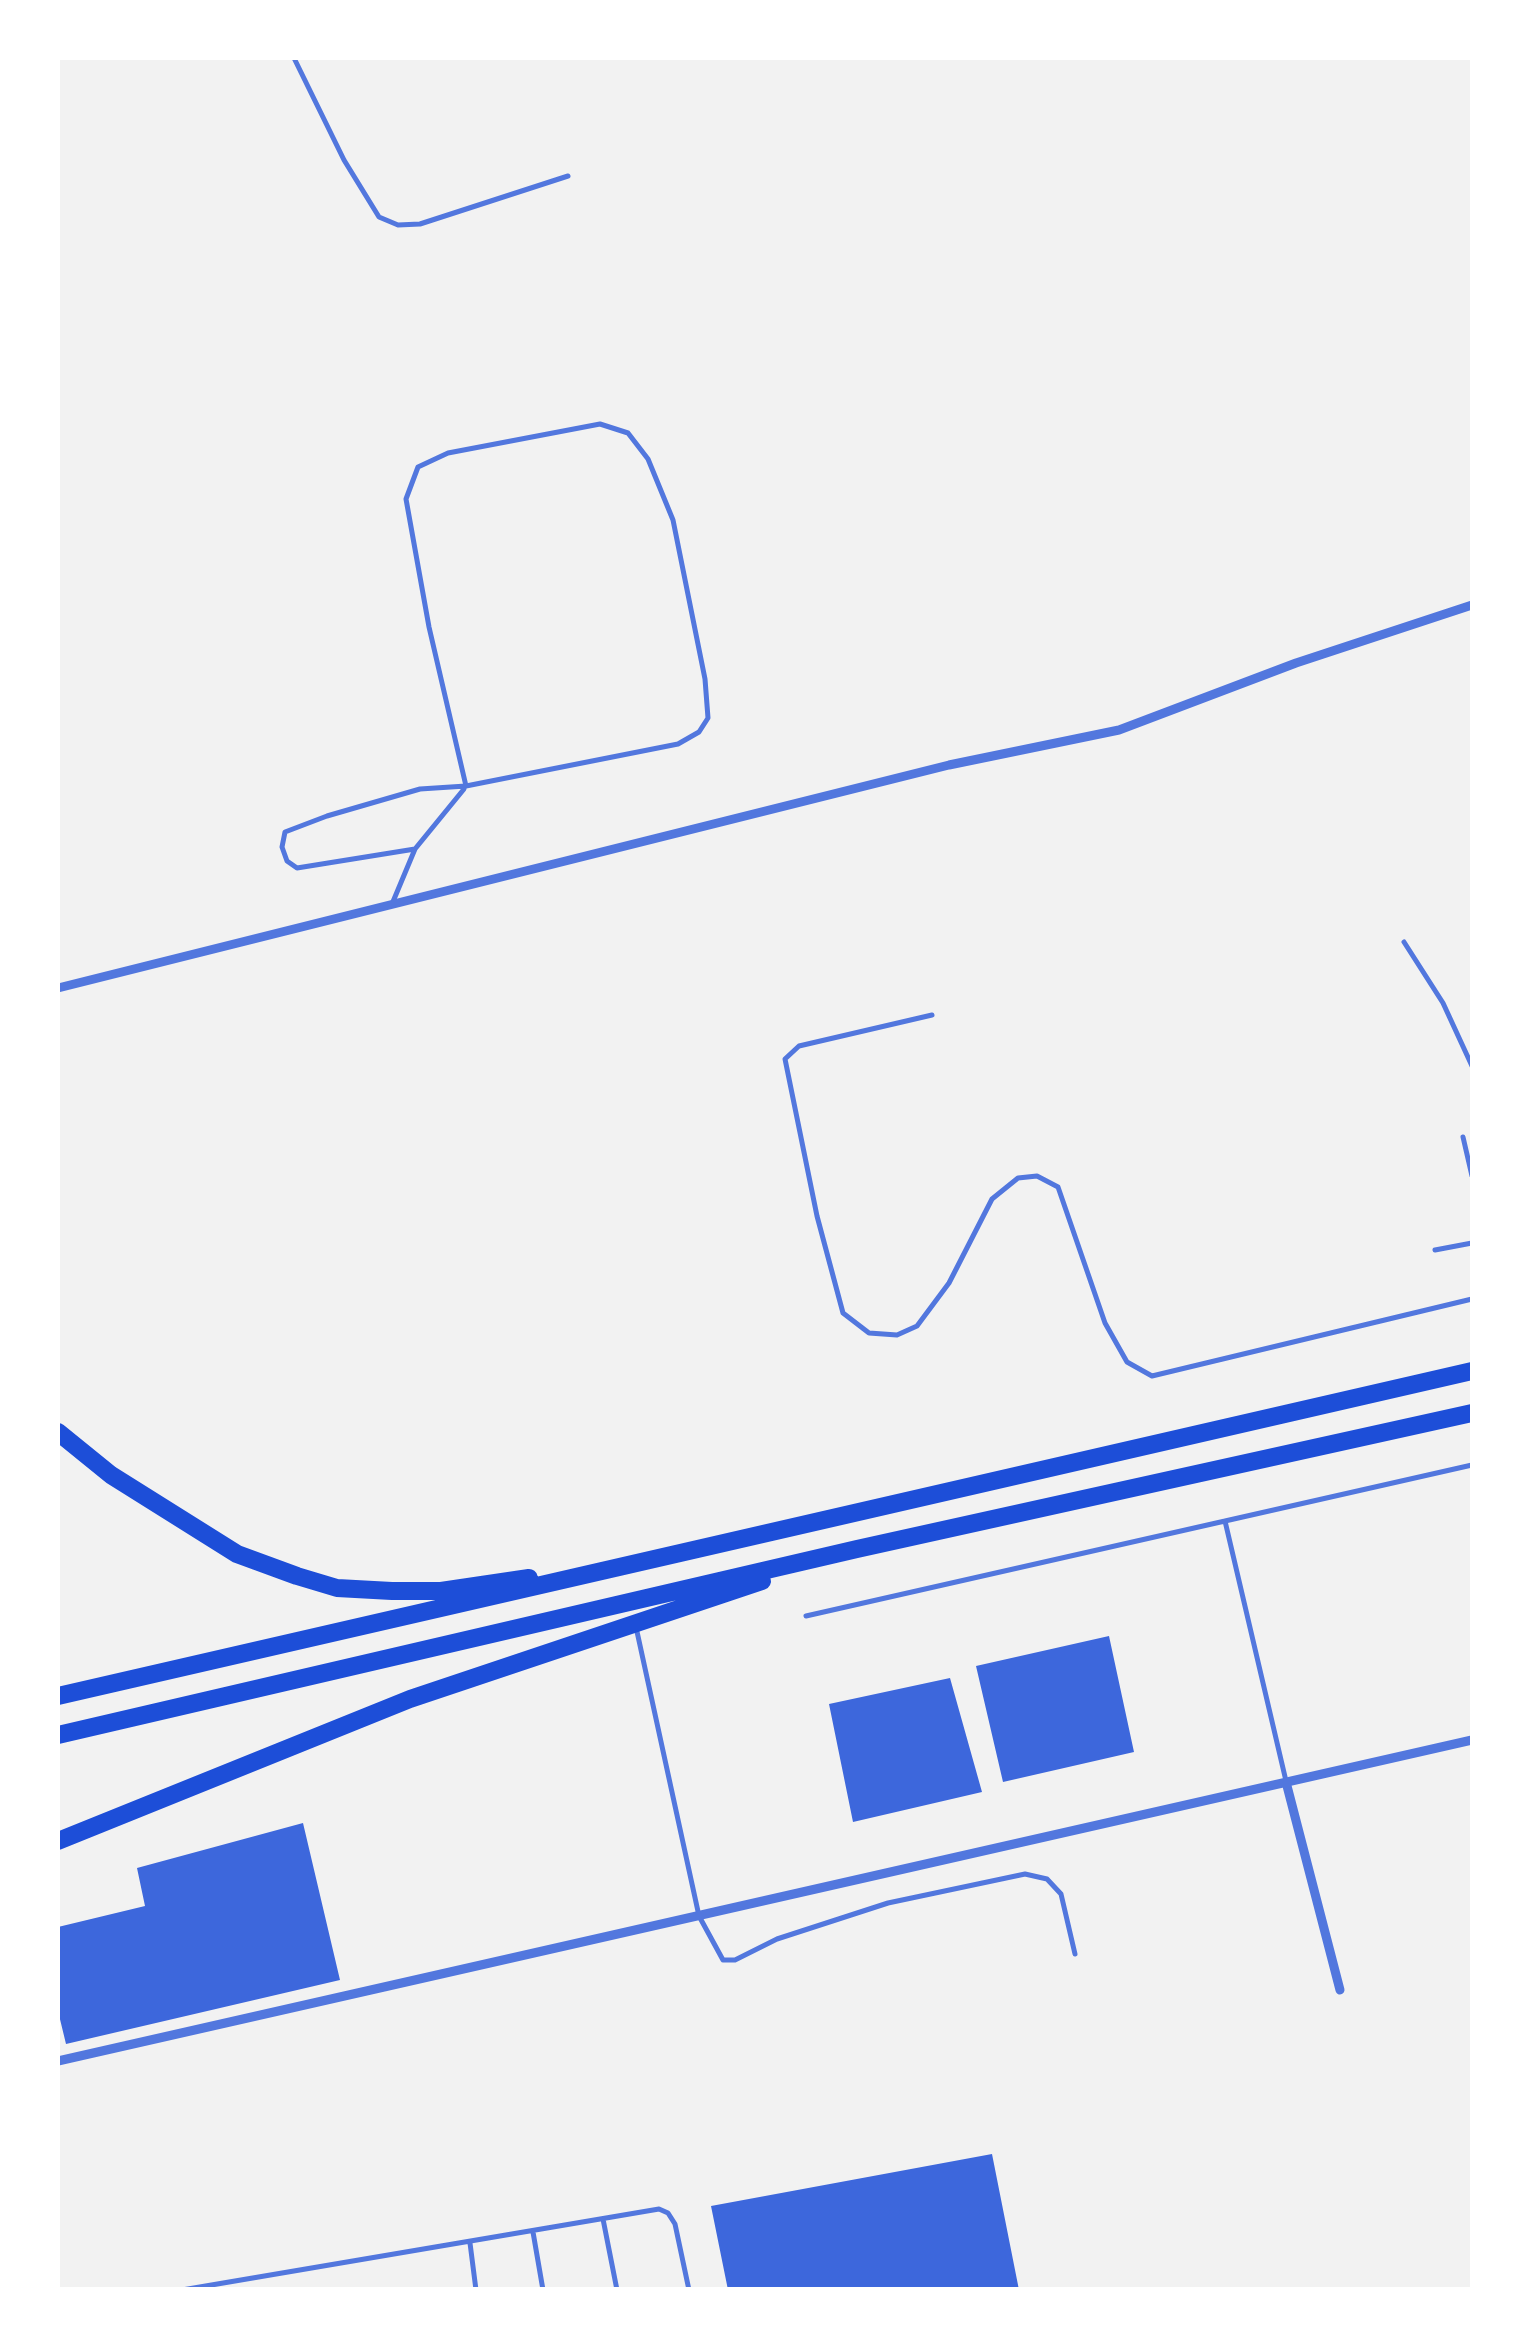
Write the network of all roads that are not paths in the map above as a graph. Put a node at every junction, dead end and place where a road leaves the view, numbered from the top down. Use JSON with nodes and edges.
{"nodes":[{"id":1,"x":294,"y":58,"type":"edge"},
{"id":2,"x":568,"y":176,"type":"dead end"},
{"id":3,"x":1472,"y":604,"type":"edge"},
{"id":4,"x":466,"y":786,"type":"junction"},
{"id":5,"x":415,"y":848,"type":"junction"},
{"id":6,"x":392,"y":904,"type":"junction"},
{"id":7,"x":1404,"y":942,"type":"dead end"},
{"id":8,"x":58,"y":988,"type":"edge"},
{"id":9,"x":932,"y":1015,"type":"dead end"},
{"id":10,"x":1472,"y":1066,"type":"edge"},
{"id":11,"x":1463,"y":1137,"type":"dead end"},
{"id":12,"x":1472,"y":1176,"type":"edge"},
{"id":13,"x":1472,"y":1242,"type":"edge"},
{"id":14,"x":1435,"y":1250,"type":"dead end"},
{"id":15,"x":1472,"y":1299,"type":"edge"},
{"id":16,"x":1472,"y":1371,"type":"edge"},
{"id":17,"x":1472,"y":1416,"type":"edge"},
{"id":18,"x":58,"y":1432,"type":"edge"},
{"id":19,"x":1472,"y":1465,"type":"edge"},
{"id":20,"x":1225,"y":1521,"type":"junction"},
{"id":21,"x":857,"y":1549,"type":"junction"},
{"id":22,"x":678,"y":1554,"type":"junction"},
{"id":23,"x":806,"y":1616,"type":"dead end"},
{"id":24,"x":636,"y":1624,"type":"junction"},
{"id":25,"x":58,"y":1696,"type":"edge"},
{"id":26,"x":58,"y":1735,"type":"edge"},
{"id":27,"x":1472,"y":1740,"type":"edge"},
{"id":28,"x":1286,"y":1782,"type":"junction"},
{"id":29,"x":58,"y":1842,"type":"edge"},
{"id":30,"x":699,"y":1916,"type":"junction"},
{"id":31,"x":1074,"y":1954,"type":"dead end"},
{"id":32,"x":1340,"y":1990,"type":"dead end"},
{"id":33,"x":58,"y":2061,"type":"edge"},
{"id":34,"x":603,"y":2220,"type":"junction"},
{"id":35,"x":533,"y":2232,"type":"junction"},
{"id":36,"x":470,"y":2242,"type":"junction"},
{"id":37,"x":182,"y":2290,"type":"edge"},
{"id":38,"x":476,"y":2290,"type":"edge"},
{"id":39,"x":543,"y":2290,"type":"edge"},
{"id":40,"x":617,"y":2290,"type":"edge"},
{"id":41,"x":689,"y":2290,"type":"edge"}],
"edges":[{"from":1,"to":2,"type":"lane"},
{"from":3,"to":6,"type":"street"},
{"from":4,"to":4,"type":"lane"},
{"from":4,"to":5,"type":"lane"},
{"from":4,"to":5,"type":"lane"},
{"from":5,"to":6,"type":"lane"},
{"from":6,"to":8,"type":"street"},
{"from":7,"to":10,"type":"lane"},
{"from":9,"to":15,"type":"lane"},
{"from":11,"to":12,"type":"lane"},
{"from":13,"to":14,"type":"lane"},
{"from":16,"to":22,"type":"highway"},
{"from":17,"to":21,"type":"highway"},
{"from":18,"to":22,"type":"highway"},
{"from":19,"to":20,"type":"lane"},
{"from":20,"to":23,"type":"lane"},
{"from":20,"to":28,"type":"lane"},
{"from":21,"to":24,"type":"highway"},
{"from":21,"to":26,"type":"highway"},
{"from":22,"to":25,"type":"highway"},
{"from":24,"to":29,"type":"highway"},
{"from":24,"to":30,"type":"lane"},
{"from":27,"to":28,"type":"street"},
{"from":28,"to":30,"type":"street"},
{"from":28,"to":32,"type":"street"},
{"from":30,"to":31,"type":"lane"},
{"from":30,"to":33,"type":"street"},
{"from":34,"to":35,"type":"lane"},
{"from":34,"to":40,"type":"lane"},
{"from":34,"to":41,"type":"lane"},
{"from":35,"to":36,"type":"lane"},
{"from":35,"to":39,"type":"lane"},
{"from":36,"to":37,"type":"lane"},
{"from":36,"to":38,"type":"lane"}]}
